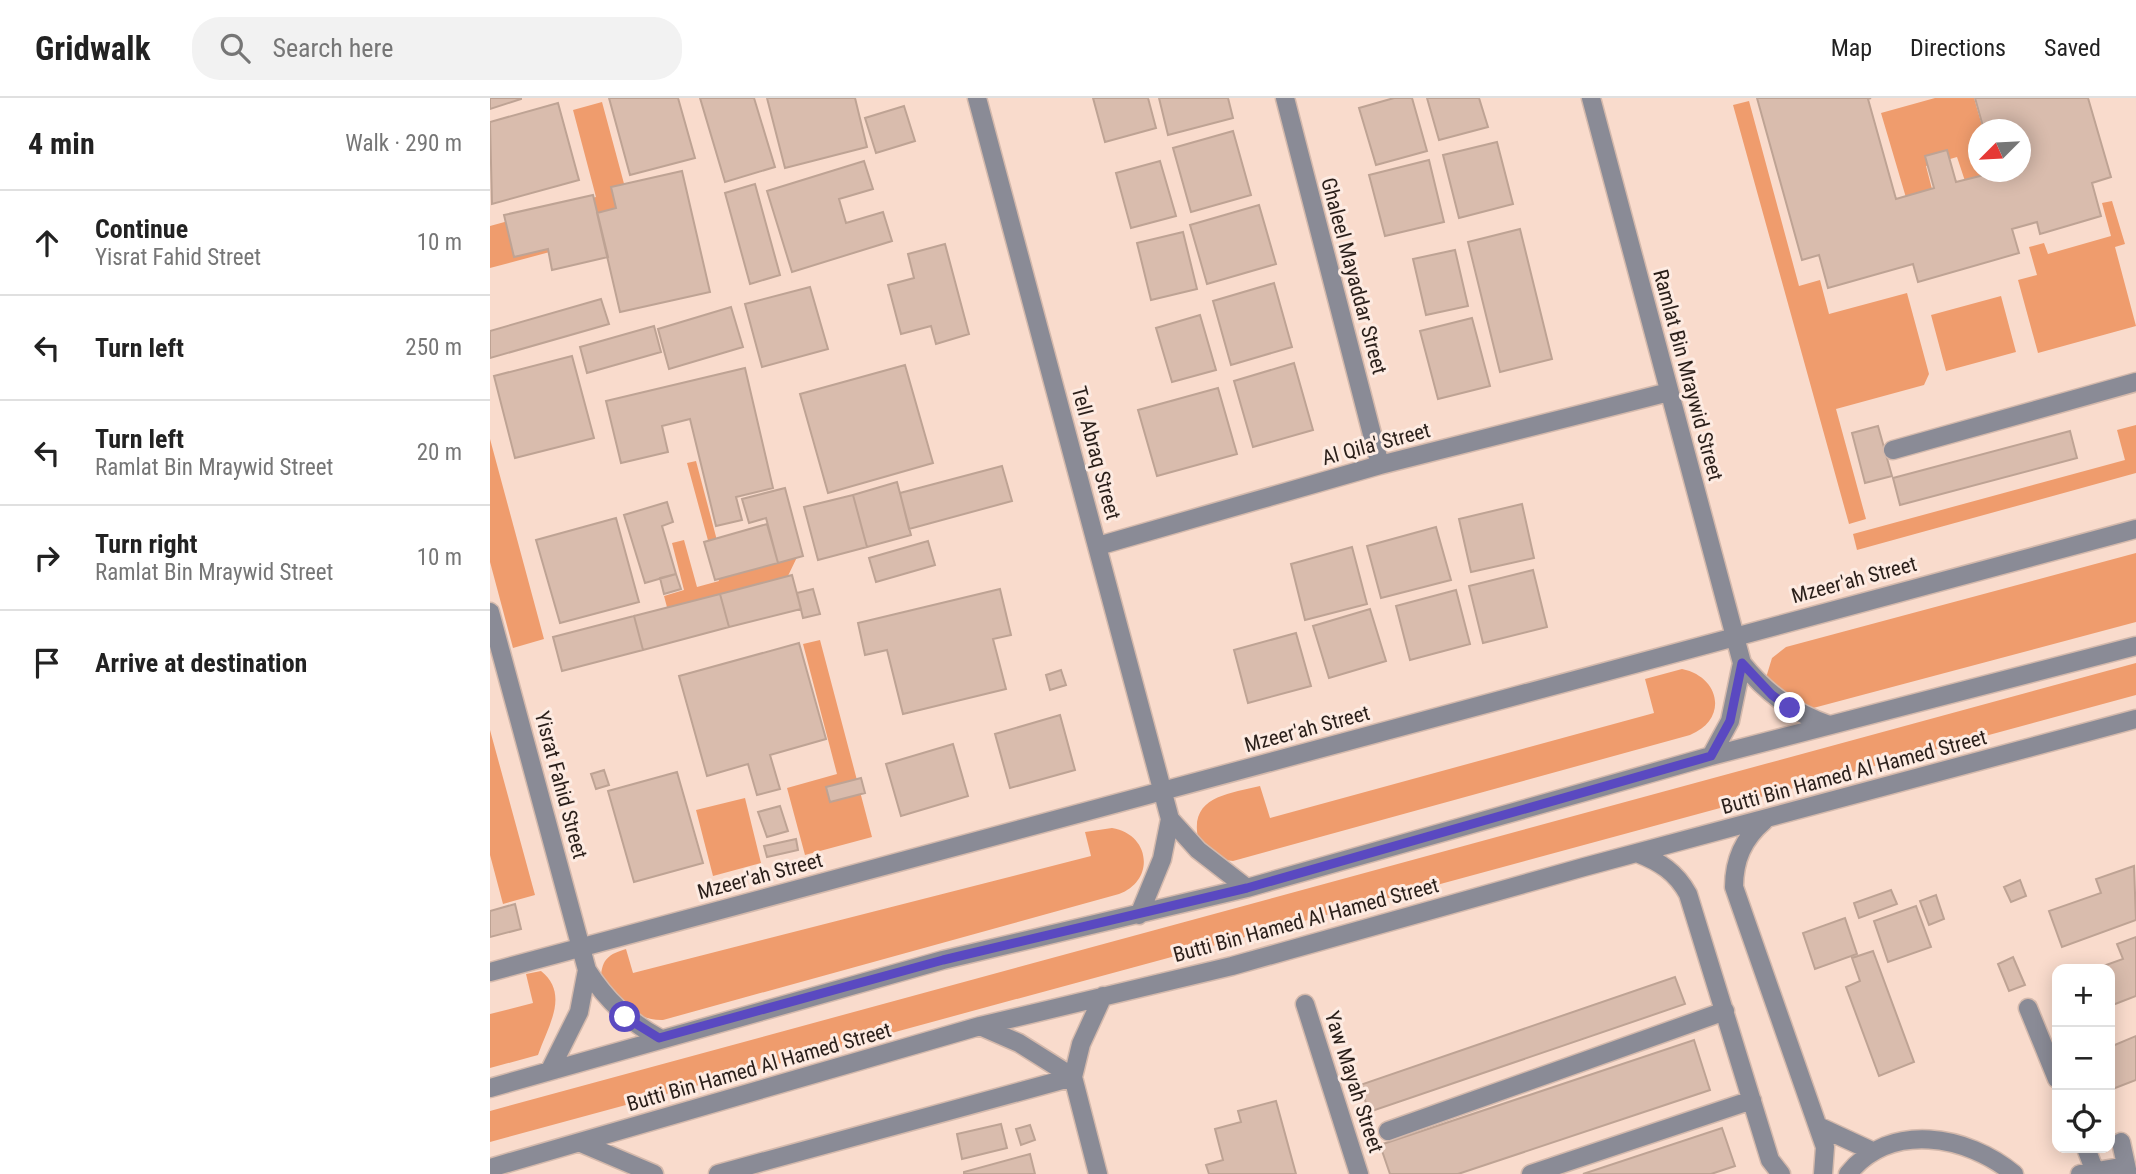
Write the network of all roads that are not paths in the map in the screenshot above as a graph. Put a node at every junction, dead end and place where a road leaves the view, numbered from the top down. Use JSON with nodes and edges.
{"nodes":[{"id":1,"x":977,"y":98,"type":"edge"},
{"id":2,"x":1284,"y":98,"type":"edge"},
{"id":3,"x":1591,"y":98,"type":"edge"},
{"id":4,"x":2136,"y":382,"type":"edge"},
{"id":5,"x":1669,"y":392,"type":"junction"},
{"id":6,"x":1893,"y":450,"type":"dead end"},
{"id":7,"x":1380,"y":465,"type":"junction"},
{"id":8,"x":2136,"y":529,"type":"edge"},
{"id":9,"x":1098,"y":546,"type":"junction"},
{"id":10,"x":490,"y":612,"type":"edge"},
{"id":11,"x":1737,"y":635,"type":"junction"},
{"id":12,"x":2136,"y":646,"type":"edge"},
{"id":13,"x":1742,"y":663,"type":"junction"},
{"id":14,"x":2136,"y":719,"type":"edge"},
{"id":15,"x":1829,"y":725,"type":"junction"},
{"id":16,"x":1711,"y":756,"type":"junction"},
{"id":17,"x":1164,"y":792,"type":"junction"},
{"id":18,"x":1170,"y":820,"type":"junction"},
{"id":19,"x":1765,"y":820,"type":"junction"},
{"id":20,"x":1637,"y":853,"type":"junction"},
{"id":21,"x":1247,"y":888,"type":"junction"},
{"id":22,"x":1139,"y":915,"type":"junction"},
{"id":23,"x":581,"y":947,"type":"junction"},
{"id":24,"x":587,"y":970,"type":"junction"},
{"id":25,"x":490,"y":972,"type":"edge"},
{"id":26,"x":1103,"y":996,"type":"junction"},
{"id":27,"x":1305,"y":1004,"type":"dead end"},
{"id":28,"x":2028,"y":1008,"type":"dead end"},
{"id":29,"x":1725,"y":1011,"type":"junction"},
{"id":30,"x":980,"y":1026,"type":"junction"},
{"id":31,"x":659,"y":1038,"type":"junction"},
{"id":32,"x":2052,"y":1067,"type":"edge"},
{"id":33,"x":550,"y":1070,"type":"junction"},
{"id":34,"x":1073,"y":1077,"type":"junction"},
{"id":35,"x":490,"y":1088,"type":"edge"},
{"id":36,"x":1752,"y":1100,"type":"junction"},
{"id":37,"x":1818,"y":1126,"type":"junction"},
{"id":38,"x":1388,"y":1131,"type":"dead end"},
{"id":39,"x":2121,"y":1142,"type":"dead end"},
{"id":40,"x":581,"y":1143,"type":"junction"},
{"id":41,"x":1872,"y":1151,"type":"junction"},
{"id":42,"x":2086,"y":1153,"type":"edge"},
{"id":43,"x":493,"y":1166,"type":"edge"},
{"id":44,"x":2127,"y":1170,"type":"edge"},
{"id":45,"x":2088,"y":1173,"type":"edge"},
{"id":46,"x":654,"y":1174,"type":"edge"},
{"id":47,"x":718,"y":1174,"type":"edge"},
{"id":48,"x":1098,"y":1174,"type":"edge"},
{"id":49,"x":1359,"y":1174,"type":"edge"},
{"id":50,"x":1531,"y":1174,"type":"edge"},
{"id":51,"x":1781,"y":1174,"type":"edge"},
{"id":52,"x":1823,"y":1174,"type":"edge"},
{"id":53,"x":1848,"y":1174,"type":"edge"},
{"id":54,"x":2014,"y":1174,"type":"edge"}],
"edges":[{"from":1,"to":9,"type":"street","name":"Tell Abraq Street"},
{"from":2,"to":7,"type":"street","name":"Ghaleel Mayaddar Street"},
{"from":3,"to":5,"type":"street","name":"Ramlat Bin Mraywid Street"},
{"from":4,"to":6,"type":"street"},
{"from":5,"to":7,"type":"street","name":"Al Qila' Street"},
{"from":5,"to":11,"type":"street","name":"Ramlat Bin Mraywid Street"},
{"from":7,"to":9,"type":"street","name":"Al Qila' Street"},
{"from":8,"to":11,"type":"street","name":"Mzeer'ah Street"},
{"from":9,"to":17,"type":"street","name":"Tell Abraq Street"},
{"from":10,"to":23,"type":"street","name":"Yisrat Fahid Street"},
{"from":11,"to":13,"type":"street","name":"Ramlat Bin Mraywid Street"},
{"from":11,"to":17,"type":"street","name":"Mzeer'ah Street"},
{"from":12,"to":15,"type":"street"},
{"from":13,"to":15,"type":"street"},
{"from":13,"to":16,"type":"street","name":"Ramlat Bin Mraywid Street"},
{"from":14,"to":19,"type":"street","name":"Butti Bin Hamed Al Hamed Street"},
{"from":15,"to":16,"type":"street"},
{"from":16,"to":21,"type":"street"},
{"from":17,"to":18,"type":"street","name":"Tell Abraq Street"},
{"from":17,"to":23,"type":"street","name":"Mzeer'ah Street"},
{"from":18,"to":21,"type":"street"},
{"from":18,"to":22,"type":"street","name":"Tell Abraq Street"},
{"from":19,"to":20,"type":"street","name":"Butti Bin Hamed Al Hamed Street"},
{"from":19,"to":37,"type":"street"},
{"from":20,"to":26,"type":"street","name":"Butti Bin Hamed Al Hamed Street"},
{"from":20,"to":29,"type":"street"},
{"from":21,"to":22,"type":"street"},
{"from":22,"to":31,"type":"street"},
{"from":23,"to":24,"type":"street","name":"Yisrat Fahid Street"},
{"from":23,"to":25,"type":"street","name":"Mzeer'ah Street"},
{"from":24,"to":31,"type":"street","name":"Yisrat Fahid Street"},
{"from":24,"to":33,"type":"street","name":"Yisrat Fahid Street"},
{"from":26,"to":30,"type":"street","name":"Butti Bin Hamed Al Hamed Street"},
{"from":26,"to":34,"type":"street"},
{"from":27,"to":49,"type":"street","name":"Yaw Mayah Street"},
{"from":28,"to":32,"type":"street"},
{"from":29,"to":36,"type":"street"},
{"from":29,"to":38,"type":"street"},
{"from":30,"to":34,"type":"street"},
{"from":30,"to":40,"type":"street","name":"Butti Bin Hamed Al Hamed Street"},
{"from":31,"to":33,"type":"street"},
{"from":33,"to":35,"type":"street"},
{"from":34,"to":47,"type":"street"},
{"from":34,"to":48,"type":"street"},
{"from":36,"to":50,"type":"street"},
{"from":36,"to":51,"type":"street"},
{"from":37,"to":41,"type":"street"},
{"from":37,"to":52,"type":"street"},
{"from":39,"to":44,"type":"street"},
{"from":40,"to":43,"type":"street","name":"Butti Bin Hamed Al Hamed Street"},
{"from":40,"to":46,"type":"street"},
{"from":41,"to":53,"type":"street"},
{"from":41,"to":54,"type":"street"},
{"from":42,"to":45,"type":"street"},
{"from":44,"to":45,"type":"street"}]}
